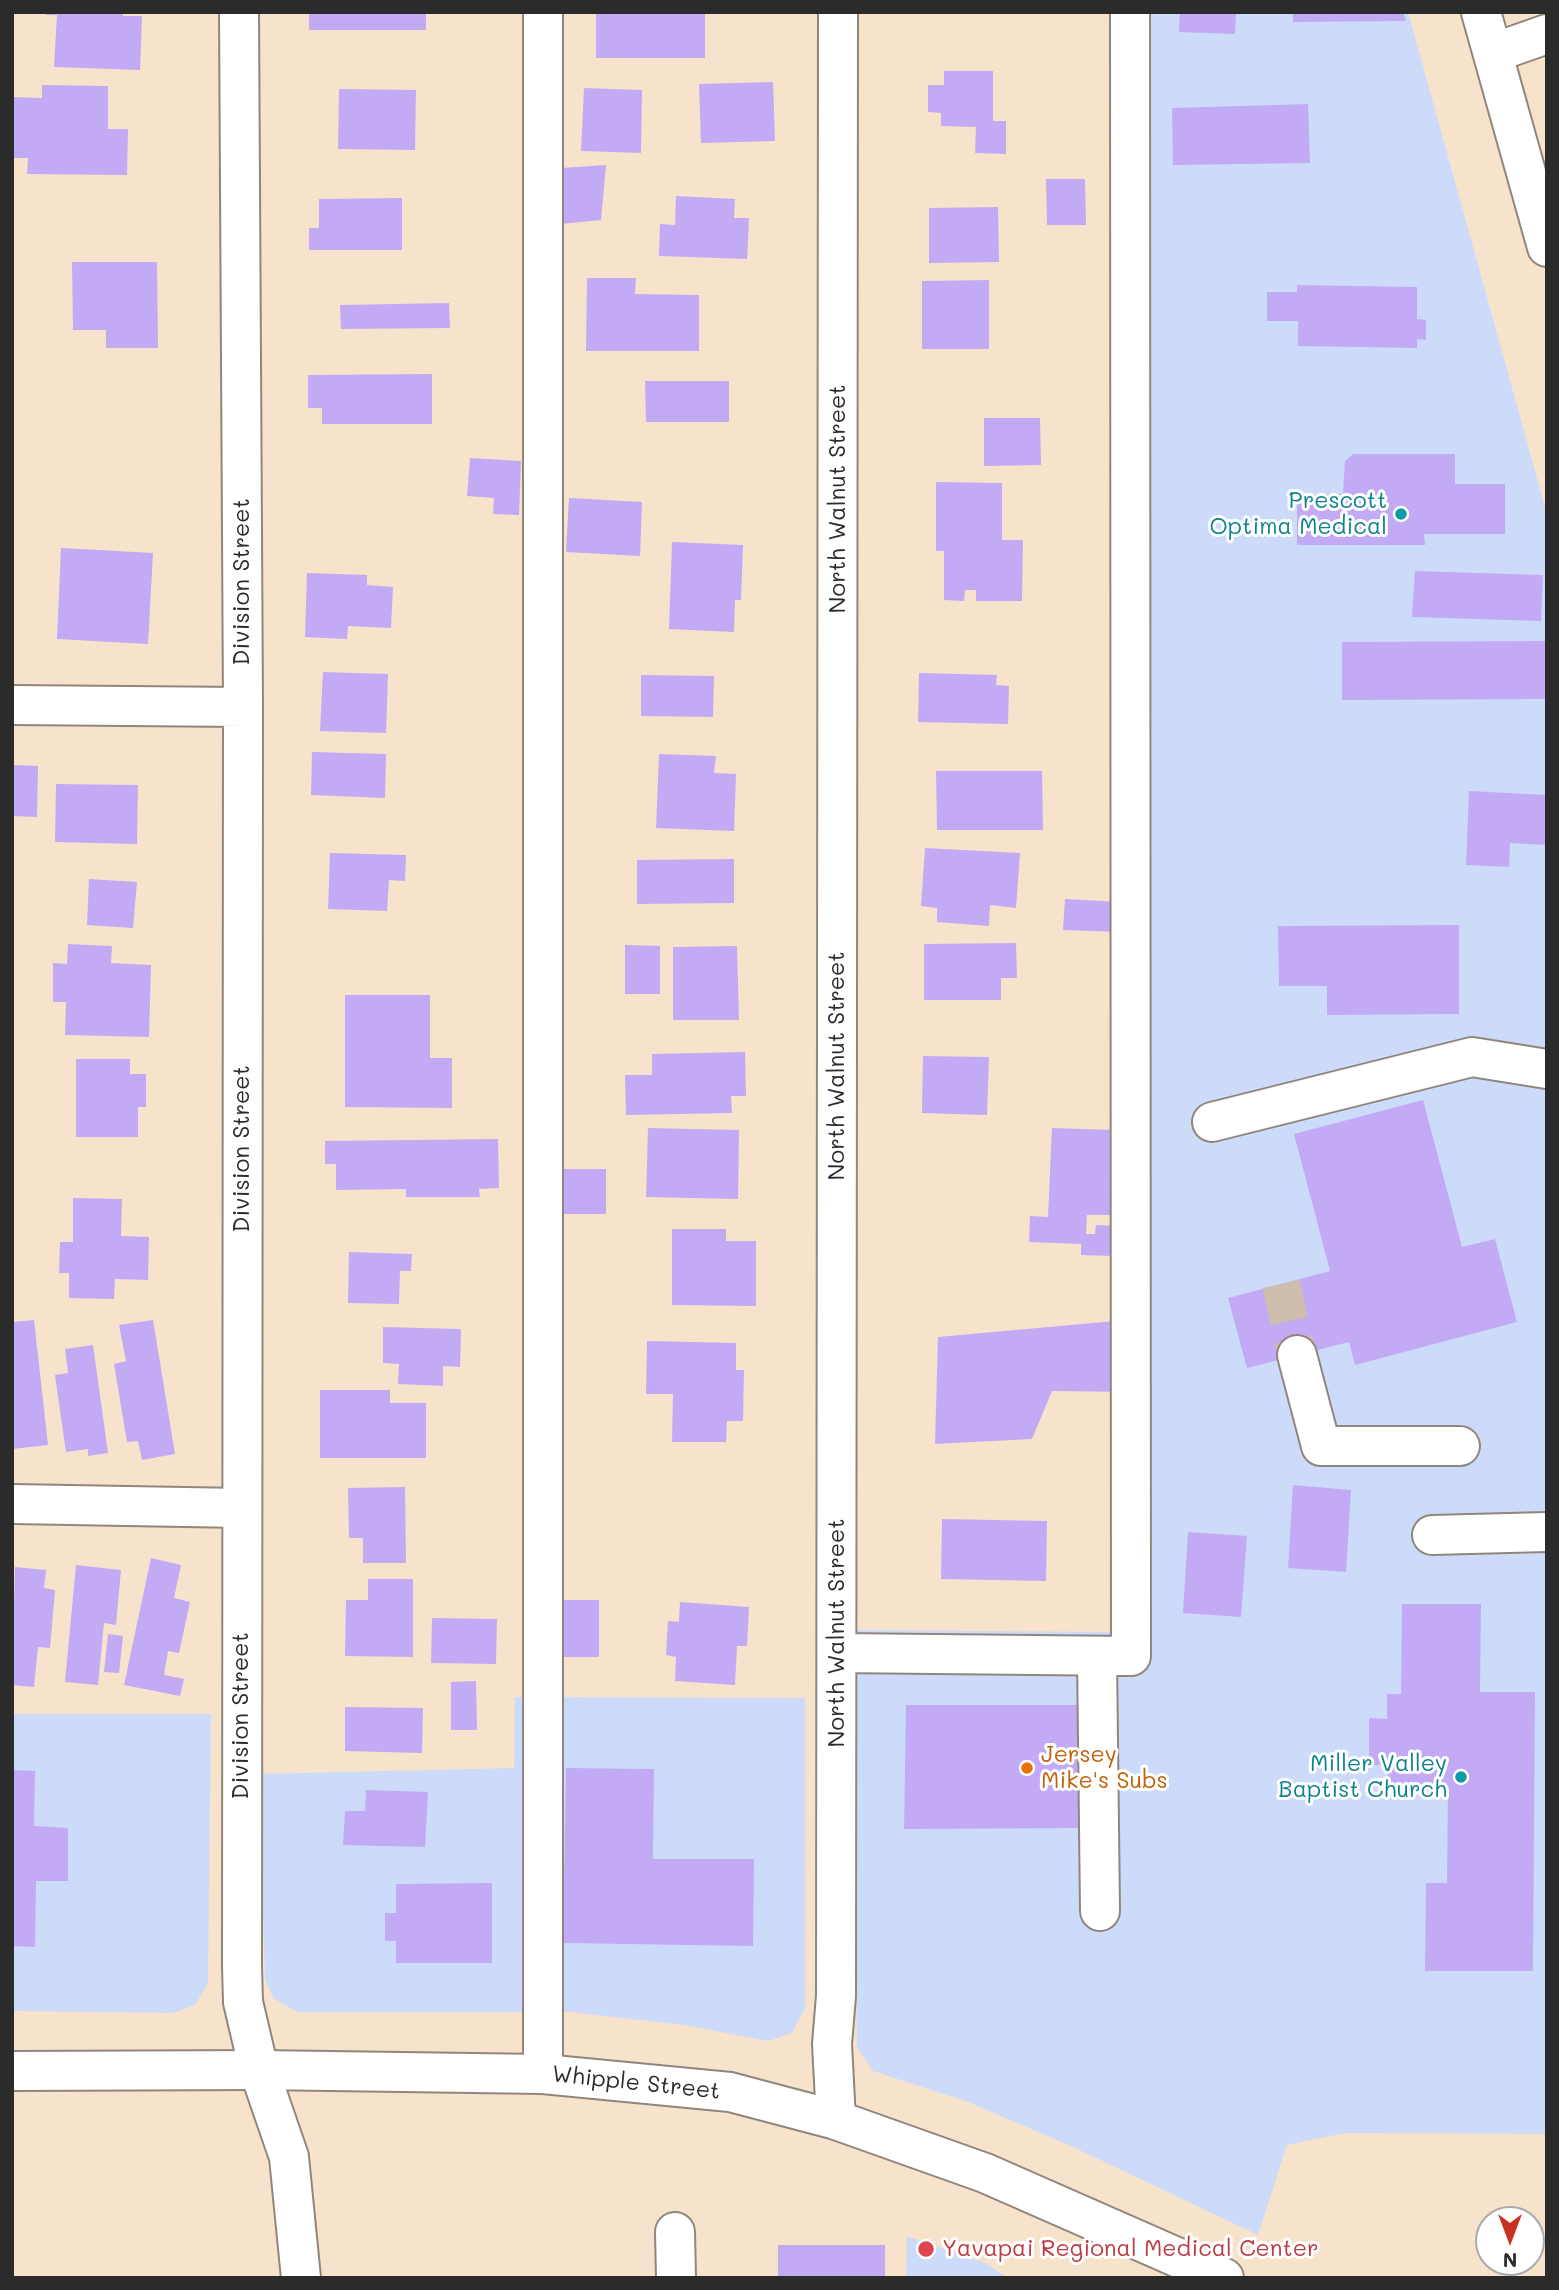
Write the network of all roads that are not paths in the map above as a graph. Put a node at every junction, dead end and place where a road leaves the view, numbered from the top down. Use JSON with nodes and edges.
{"nodes":[{"id":1,"x":239,"y":12,"type":"edge"},
{"id":2,"x":543,"y":12,"type":"edge"},
{"id":3,"x":838,"y":12,"type":"edge"},
{"id":4,"x":1130,"y":12,"type":"edge"},
{"id":5,"x":1481,"y":12,"type":"edge"},
{"id":6,"x":1547,"y":34,"type":"edge"},
{"id":7,"x":1493,"y":53,"type":"junction"},
{"id":8,"x":1547,"y":247,"type":"edge"},
{"id":9,"x":12,"y":705,"type":"edge"},
{"id":10,"x":243,"y":707,"type":"junction"},
{"id":11,"x":1547,"y":1069,"type":"edge"},
{"id":12,"x":1212,"y":1122,"type":"dead end"},
{"id":13,"x":1297,"y":1355,"type":"tunnel mouth"},
{"id":14,"x":1460,"y":1446,"type":"dead end"},
{"id":15,"x":12,"y":1504,"type":"edge"},
{"id":16,"x":242,"y":1508,"type":"junction"},
{"id":17,"x":1547,"y":1532,"type":"edge"},
{"id":18,"x":1432,"y":1535,"type":"dead end"},
{"id":19,"x":837,"y":1653,"type":"junction"},
{"id":20,"x":1097,"y":1656,"type":"junction"},
{"id":21,"x":1100,"y":1912,"type":"dead end"},
{"id":22,"x":259,"y":2070,"type":"junction"},
{"id":23,"x":12,"y":2071,"type":"edge"},
{"id":24,"x":543,"y":2074,"type":"junction"},
{"id":25,"x":836,"y":2120,"type":"junction"},
{"id":26,"x":675,"y":2232,"type":"dead end"},
{"id":27,"x":301,"y":2278,"type":"edge"},
{"id":28,"x":676,"y":2278,"type":"edge"},
{"id":29,"x":1224,"y":2278,"type":"edge"}],
"edges":[{"from":1,"to":10,"type":"street","name":"Division Street"},
{"from":2,"to":24,"type":"street"},
{"from":3,"to":19,"type":"street","name":"North Walnut Street"},
{"from":4,"to":20,"type":"street"},
{"from":5,"to":7,"type":"street"},
{"from":6,"to":7,"type":"street"},
{"from":7,"to":8,"type":"street"},
{"from":9,"to":10,"type":"street"},
{"from":10,"to":16,"type":"street","name":"Division Street"},
{"from":11,"to":12,"type":"street"},
{"from":13,"to":14,"type":"street"},
{"from":15,"to":16,"type":"street"},
{"from":16,"to":22,"type":"street","name":"Division Street"},
{"from":17,"to":18,"type":"street"},
{"from":19,"to":20,"type":"street"},
{"from":19,"to":25,"type":"street","name":"North Walnut Street"},
{"from":20,"to":21,"type":"street"},
{"from":22,"to":23,"type":"street","name":"Whipple Street"},
{"from":22,"to":24,"type":"street","name":"Whipple Street"},
{"from":22,"to":27,"type":"street","name":"Division Street"},
{"from":24,"to":25,"type":"street","name":"Whipple Street"},
{"from":25,"to":29,"type":"street","name":"Whipple Street"},
{"from":26,"to":28,"type":"street"}]}
